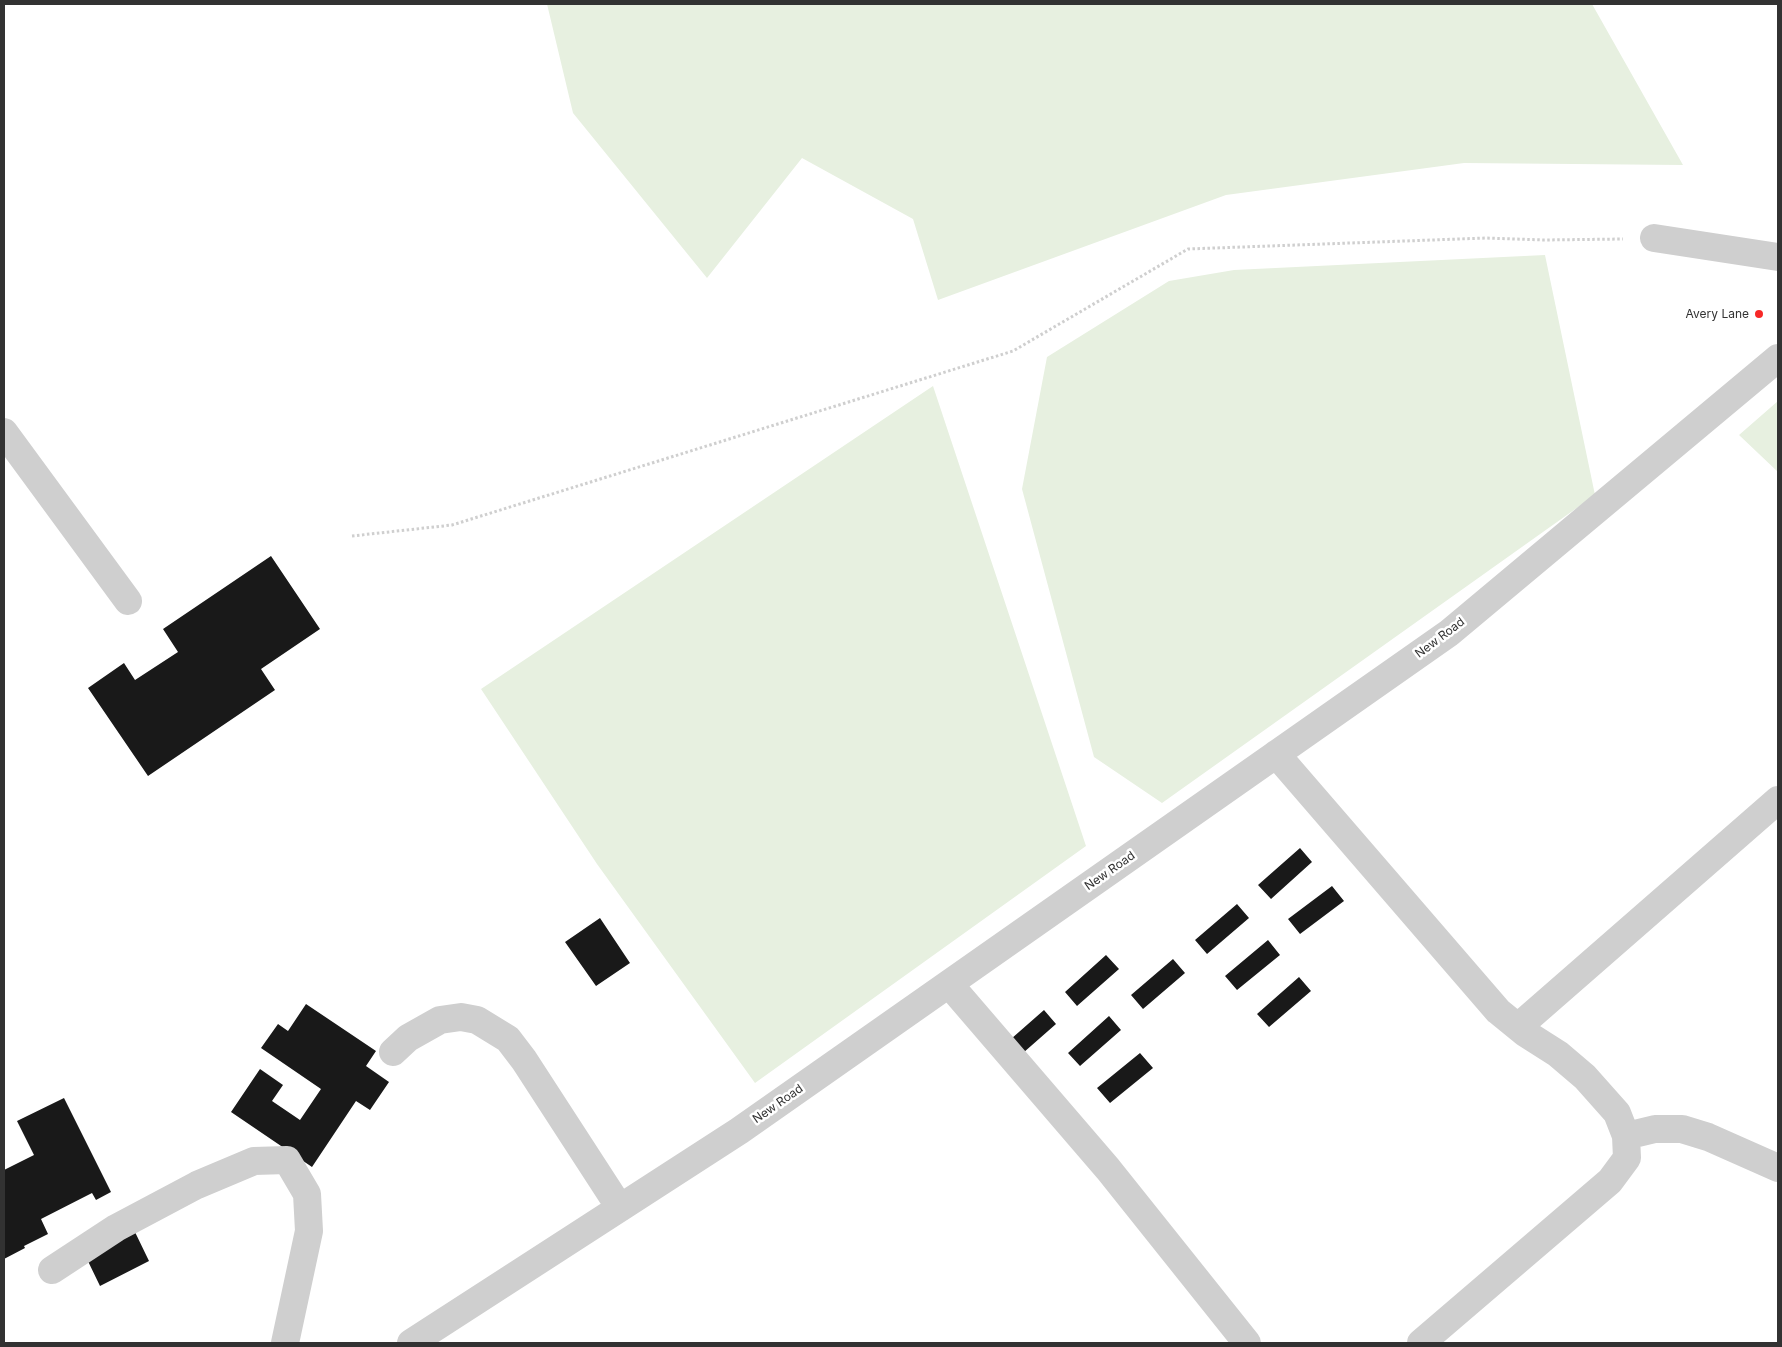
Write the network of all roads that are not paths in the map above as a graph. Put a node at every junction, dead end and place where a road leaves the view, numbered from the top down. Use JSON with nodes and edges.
{"nodes":[{"id":1,"x":1654,"y":238,"type":"road end"},
{"id":2,"x":1778,"y":257,"type":"edge"},
{"id":3,"x":1778,"y":358,"type":"edge"},
{"id":4,"x":4,"y":432,"type":"edge"},
{"id":5,"x":128,"y":601,"type":"dead end"},
{"id":6,"x":1276,"y":754,"type":"junction"},
{"id":7,"x":1778,"y":800,"type":"edge"},
{"id":8,"x":949,"y":984,"type":"junction"},
{"id":9,"x":1518,"y":1028,"type":"junction"},
{"id":10,"x":393,"y":1052,"type":"dead end"},
{"id":11,"x":1626,"y":1136,"type":"junction"},
{"id":12,"x":1778,"y":1168,"type":"edge"},
{"id":13,"x":620,"y":1208,"type":"junction"},
{"id":14,"x":52,"y":1270,"type":"dead end"},
{"id":15,"x":285,"y":1343,"type":"edge"},
{"id":16,"x":411,"y":1343,"type":"edge"},
{"id":17,"x":1247,"y":1343,"type":"edge"},
{"id":18,"x":1421,"y":1343,"type":"edge"}],
"edges":[{"from":1,"to":2,"type":"street"},
{"from":3,"to":6,"type":"street","name":"New Road"},
{"from":4,"to":5,"type":"street"},
{"from":6,"to":8,"type":"street","name":"New Road"},
{"from":6,"to":9,"type":"street"},
{"from":7,"to":9,"type":"street"},
{"from":8,"to":13,"type":"street","name":"New Road"},
{"from":8,"to":17,"type":"street"},
{"from":9,"to":11,"type":"street"},
{"from":10,"to":13,"type":"street"},
{"from":11,"to":12,"type":"street"},
{"from":11,"to":18,"type":"street"},
{"from":13,"to":16,"type":"street","name":"New Road"},
{"from":14,"to":15,"type":"street"}]}
